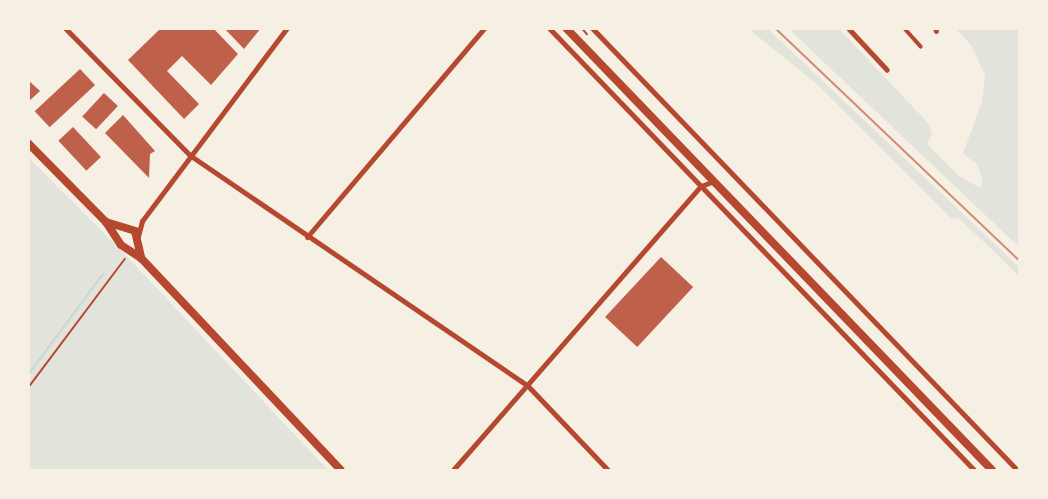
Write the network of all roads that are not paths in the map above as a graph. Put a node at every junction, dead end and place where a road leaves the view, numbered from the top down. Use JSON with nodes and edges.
{"nodes":[{"id":1,"x":65,"y":28,"type":"edge"},
{"id":2,"x":287,"y":28,"type":"edge"},
{"id":3,"x":484,"y":28,"type":"edge"},
{"id":4,"x":549,"y":28,"type":"edge"},
{"id":5,"x":566,"y":28,"type":"edge"},
{"id":6,"x":592,"y":28,"type":"edge"},
{"id":7,"x":848,"y":28,"type":"edge"},
{"id":8,"x":904,"y":28,"type":"edge"},
{"id":9,"x":921,"y":47,"type":"dead end"},
{"id":10,"x":888,"y":70,"type":"dead end"},
{"id":11,"x":28,"y":143,"type":"edge"},
{"id":12,"x":191,"y":156,"type":"junction"},
{"id":13,"x":714,"y":181,"type":"junction"},
{"id":14,"x":701,"y":186,"type":"junction"},
{"id":15,"x":142,"y":221,"type":"junction"},
{"id":16,"x":106,"y":222,"type":"junction"},
{"id":17,"x":127,"y":229,"type":"junction"},
{"id":18,"x":307,"y":237,"type":"junction"},
{"id":19,"x":137,"y":240,"type":"junction"},
{"id":20,"x":120,"y":242,"type":"junction"},
{"id":21,"x":129,"y":250,"type":"junction"},
{"id":22,"x":141,"y":258,"type":"junction"},
{"id":23,"x":527,"y":385,"type":"junction"},
{"id":24,"x":341,"y":471,"type":"edge"},
{"id":25,"x":453,"y":471,"type":"edge"},
{"id":26,"x":609,"y":471,"type":"edge"},
{"id":27,"x":974,"y":471,"type":"edge"},
{"id":28,"x":992,"y":471,"type":"edge"},
{"id":29,"x":1017,"y":471,"type":"edge"}],
"edges":[{"from":1,"to":12,"type":"street"},
{"from":2,"to":12,"type":"street"},
{"from":3,"to":18,"type":"street"},
{"from":4,"to":14,"type":"street"},
{"from":5,"to":13,"type":"main road"},
{"from":6,"to":29,"type":"street"},
{"from":7,"to":10,"type":"street"},
{"from":8,"to":9,"type":"street"},
{"from":11,"to":16,"type":"main road"},
{"from":12,"to":15,"type":"street"},
{"from":12,"to":18,"type":"street"},
{"from":13,"to":14,"type":"street"},
{"from":13,"to":28,"type":"main road"},
{"from":14,"to":23,"type":"street"},
{"from":14,"to":27,"type":"street"},
{"from":15,"to":17,"type":"street"},
{"from":15,"to":19,"type":"street"},
{"from":16,"to":17,"type":"main road"},
{"from":16,"to":20,"type":"main road"},
{"from":17,"to":19,"type":"main road"},
{"from":17,"to":20,"type":"main road"},
{"from":18,"to":23,"type":"street"},
{"from":19,"to":21,"type":"main road"},
{"from":19,"to":22,"type":"main road"},
{"from":20,"to":21,"type":"main road"},
{"from":21,"to":22,"type":"main road"},
{"from":22,"to":24,"type":"main road"},
{"from":23,"to":25,"type":"street"},
{"from":23,"to":26,"type":"street"}]}
